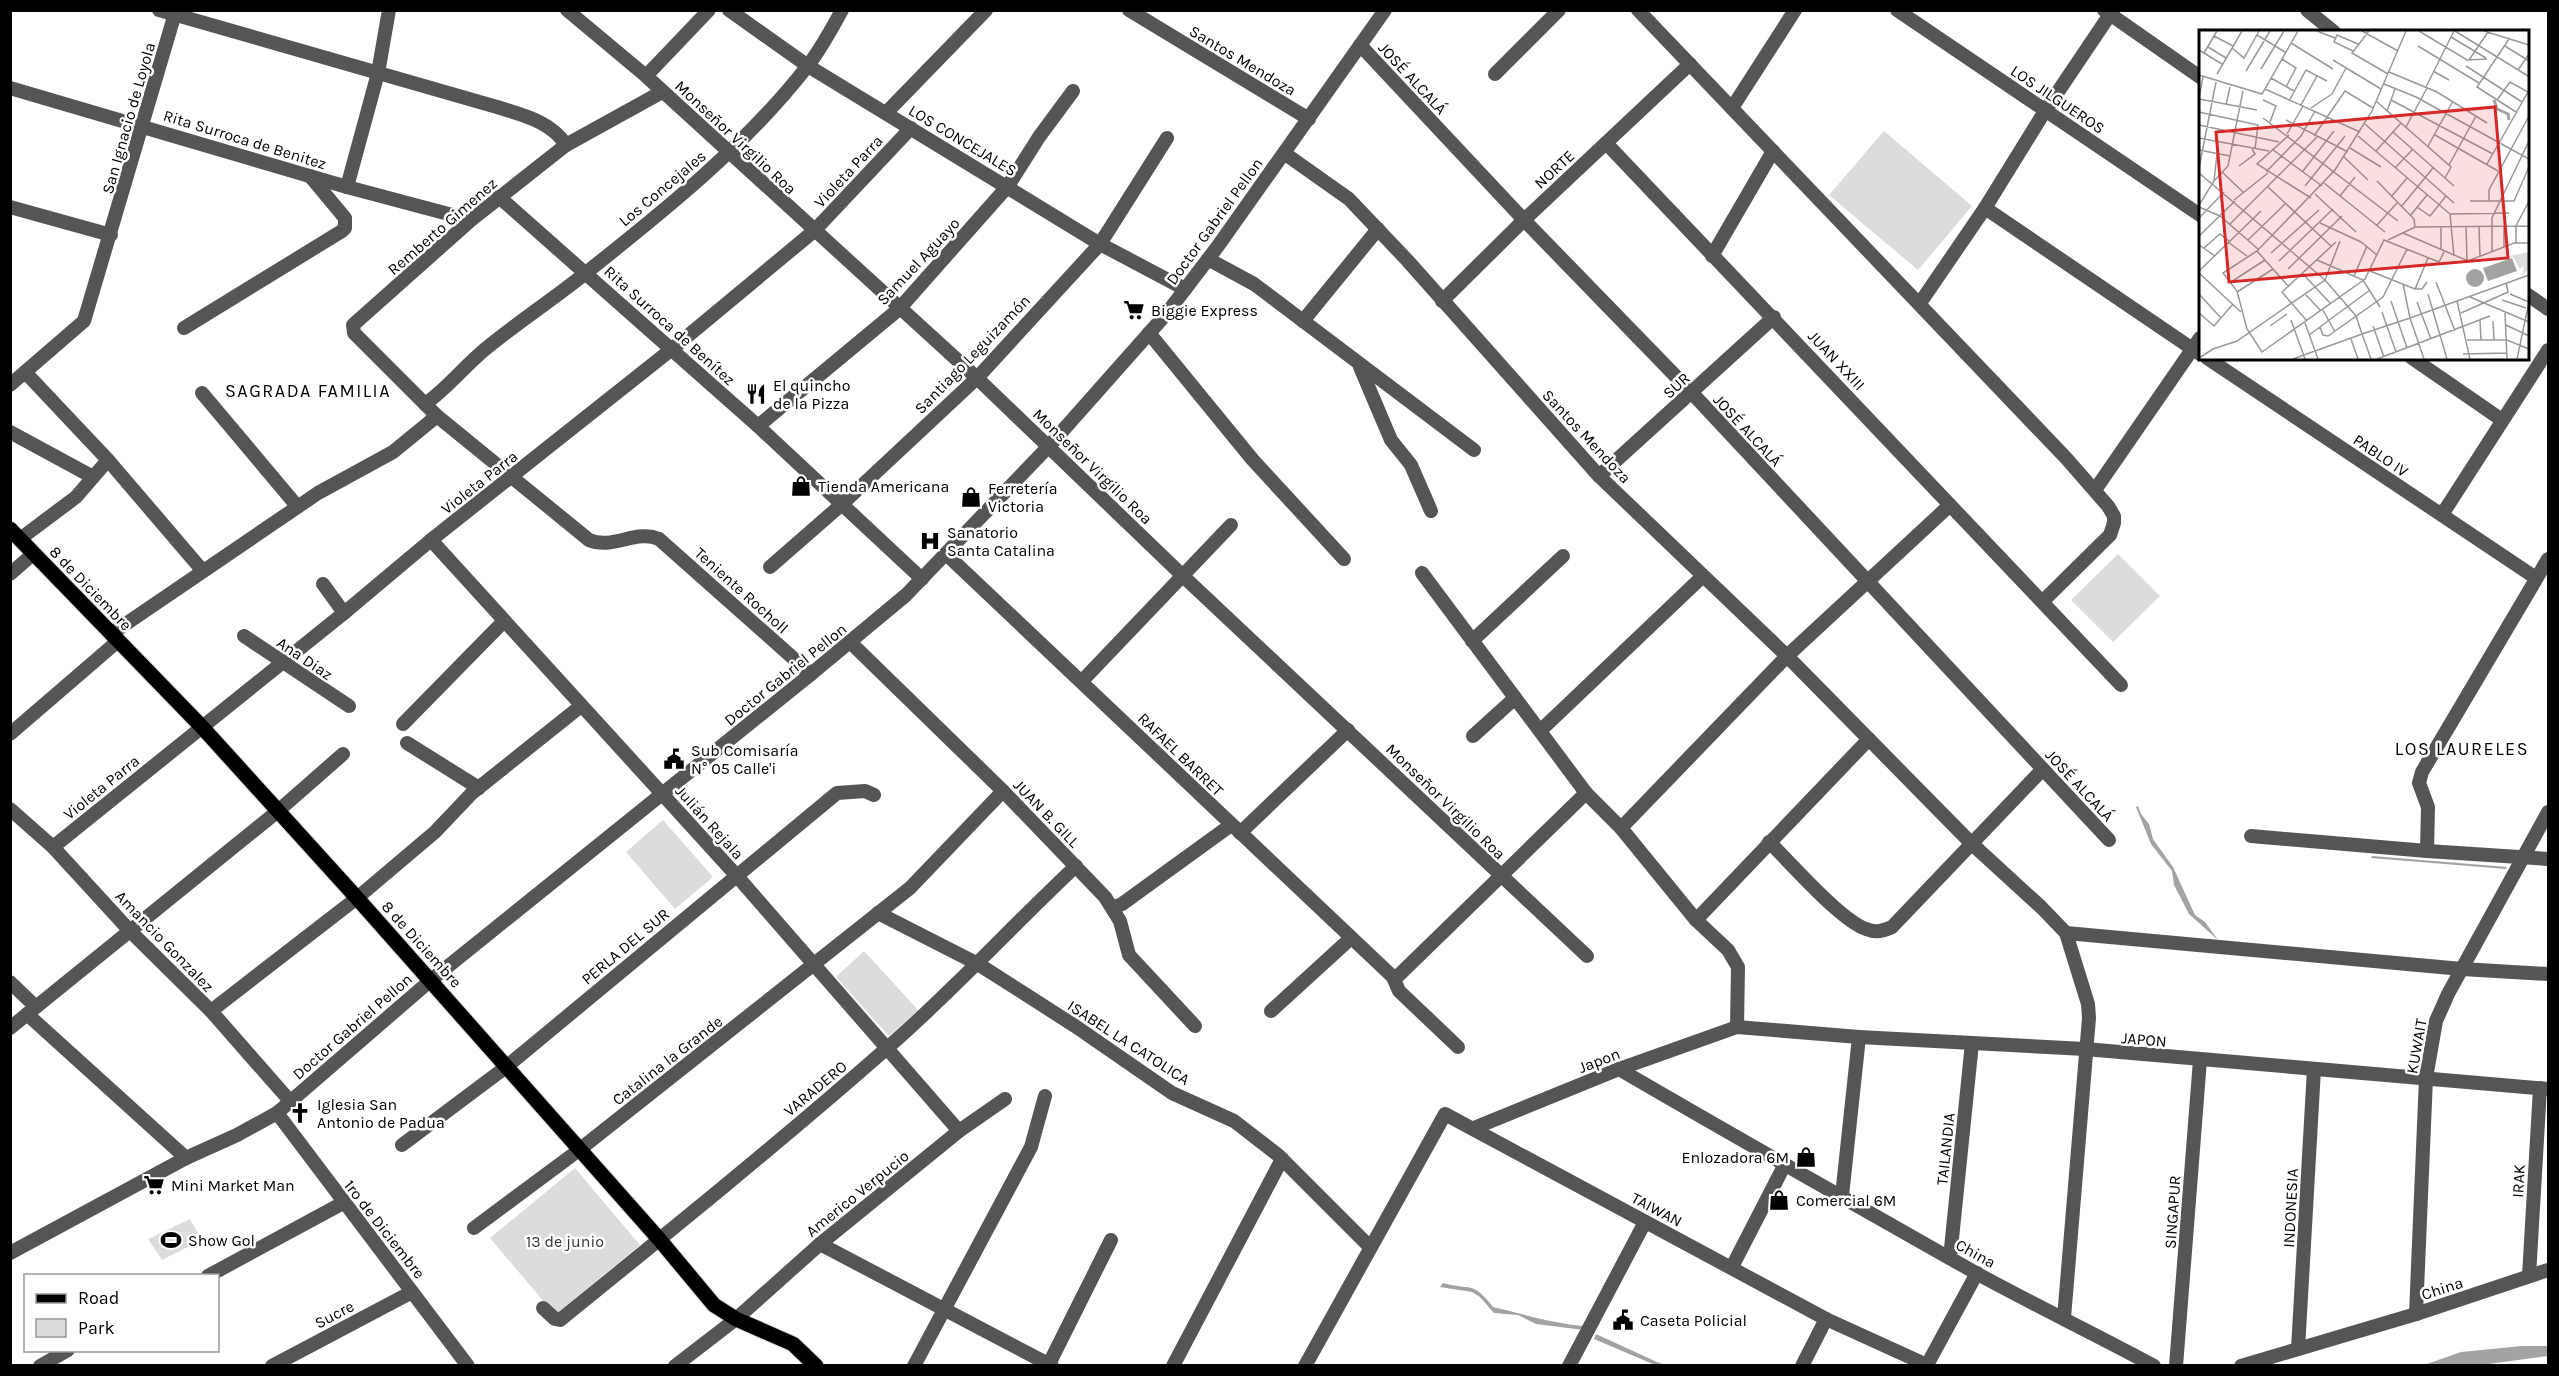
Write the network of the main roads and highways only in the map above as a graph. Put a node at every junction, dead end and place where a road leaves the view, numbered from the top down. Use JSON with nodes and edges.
{"nodes":[{"id":1,"x":15,"y":534,"type":"edge"},
{"id":2,"x":816,"y":1365,"type":"edge"}],
"edges":[{"from":1,"to":2,"type":"main road","name":"8 de Diciembre"}]}
